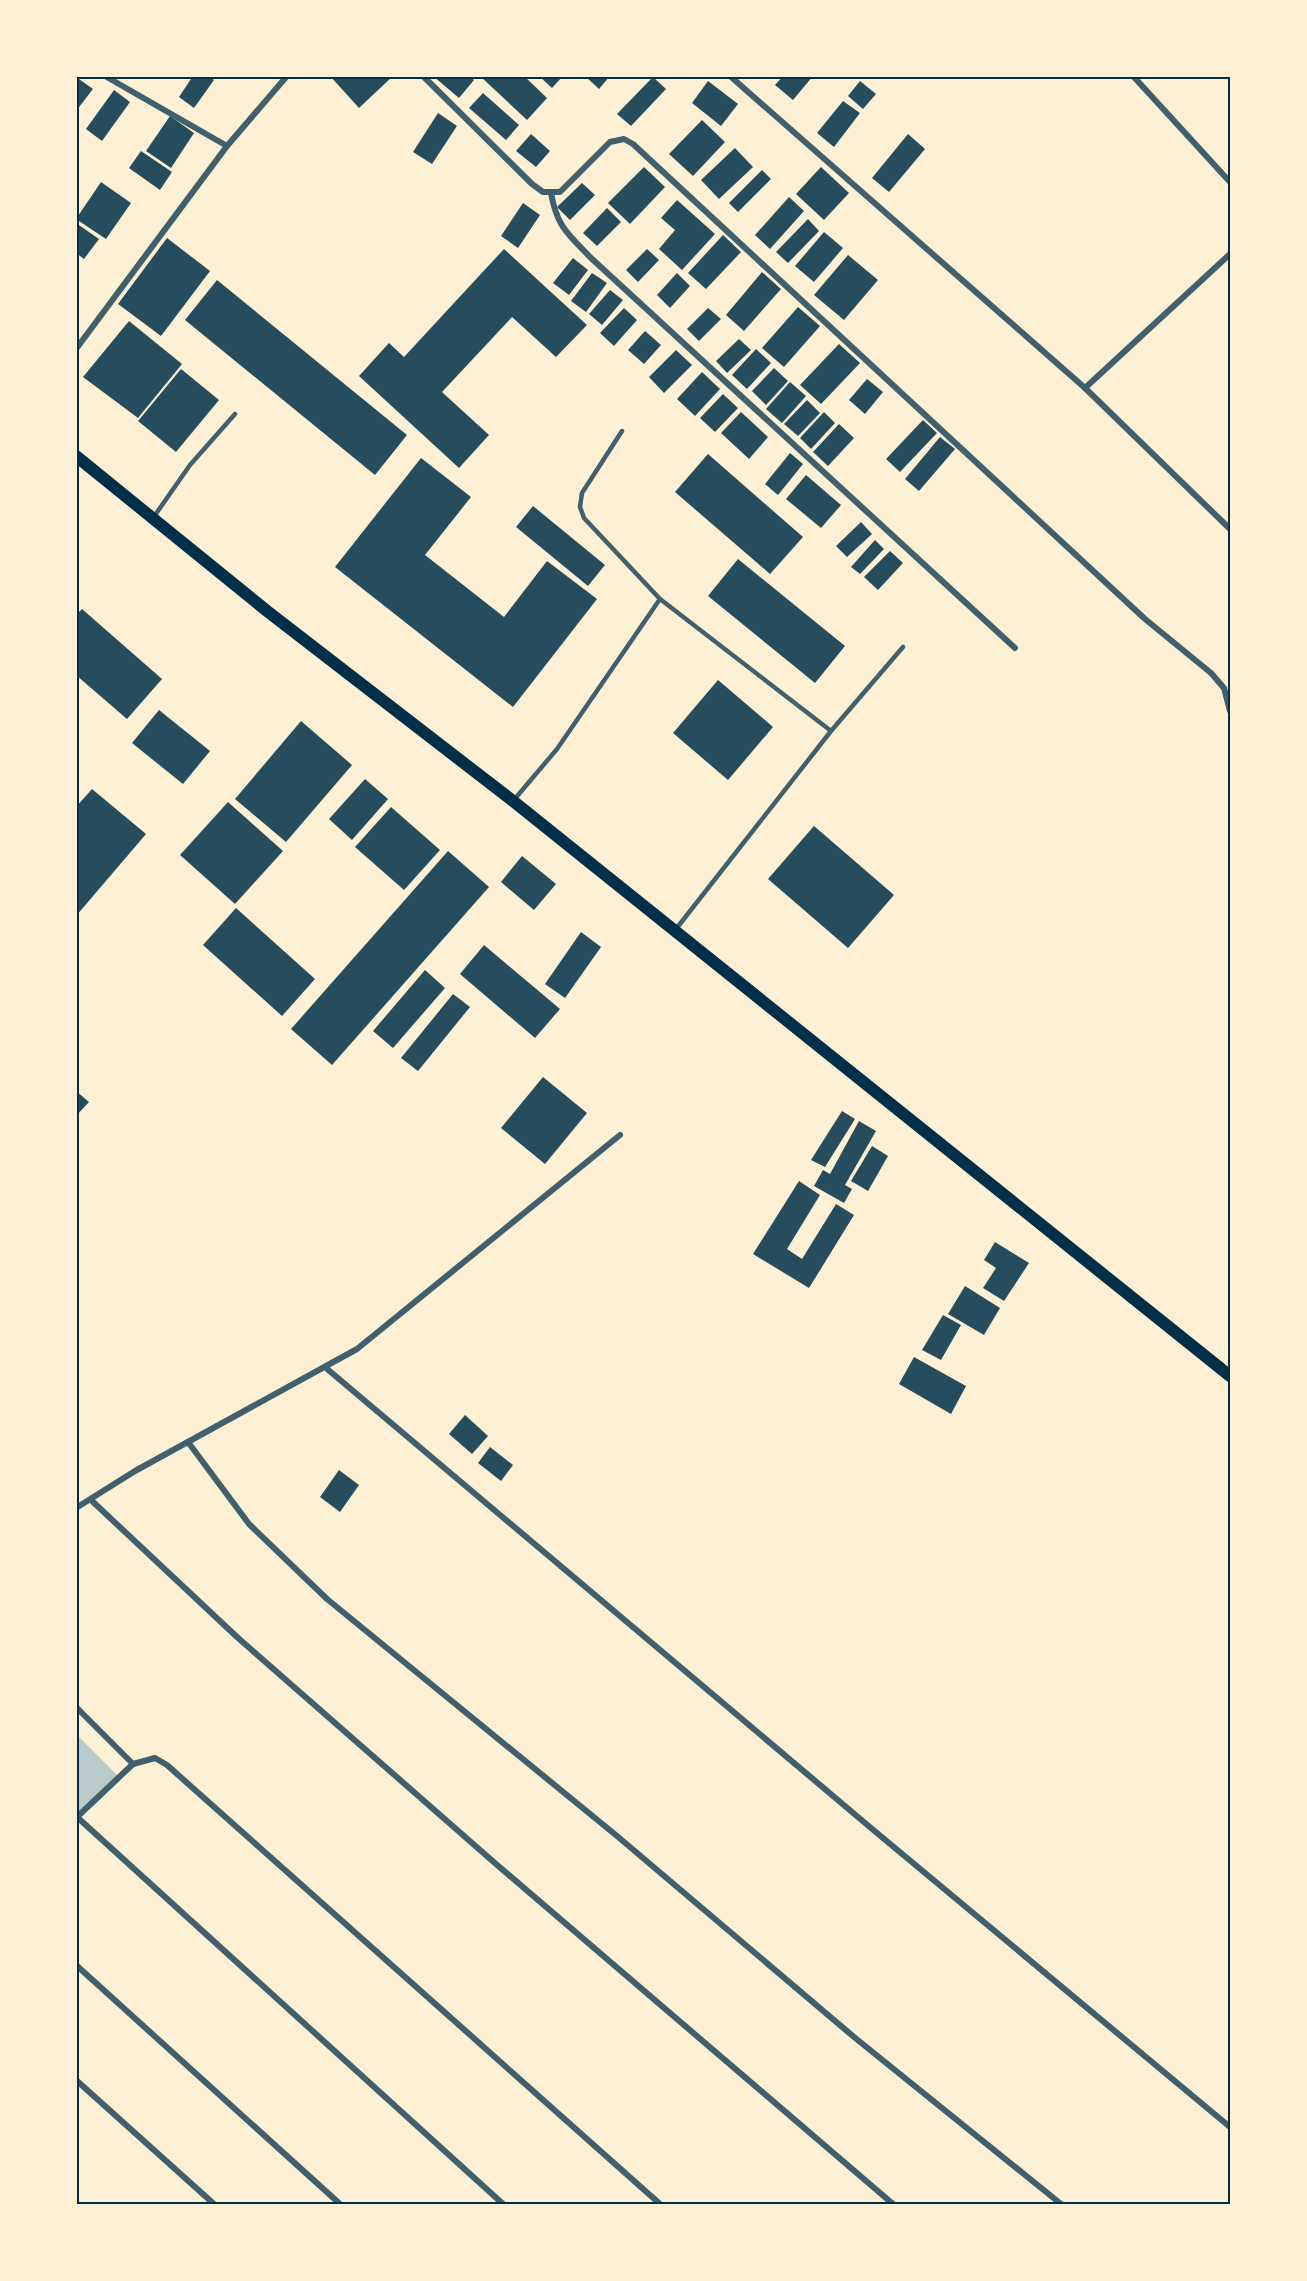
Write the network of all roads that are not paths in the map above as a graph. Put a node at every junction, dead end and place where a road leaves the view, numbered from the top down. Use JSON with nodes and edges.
{"nodes":[{"id":1,"x":105,"y":76,"type":"edge"},
{"id":2,"x":287,"y":76,"type":"edge"},
{"id":3,"x":423,"y":76,"type":"edge"},
{"id":4,"x":730,"y":76,"type":"edge"},
{"id":5,"x":1133,"y":76,"type":"edge"},
{"id":6,"x":227,"y":146,"type":"junction"},
{"id":7,"x":1230,"y":182,"type":"edge"},
{"id":8,"x":551,"y":193,"type":"junction"},
{"id":9,"x":1230,"y":254,"type":"edge"},
{"id":10,"x":76,"y":349,"type":"edge"},
{"id":11,"x":1085,"y":388,"type":"junction"},
{"id":12,"x":235,"y":414,"type":"dead end"},
{"id":13,"x":622,"y":431,"type":"dead end"},
{"id":14,"x":76,"y":456,"type":"edge"},
{"id":15,"x":153,"y":518,"type":"junction"},
{"id":16,"x":1230,"y":529,"type":"edge"},
{"id":17,"x":660,"y":599,"type":"junction"},
{"id":18,"x":903,"y":647,"type":"dead end"},
{"id":19,"x":1015,"y":648,"type":"dead end"},
{"id":20,"x":1230,"y":711,"type":"edge"},
{"id":21,"x":831,"y":731,"type":"junction"},
{"id":22,"x":513,"y":801,"type":"junction"},
{"id":23,"x":675,"y":931,"type":"junction"},
{"id":24,"x":620,"y":1135,"type":"dead end"},
{"id":25,"x":326,"y":1368,"type":"junction"},
{"id":26,"x":1230,"y":1376,"type":"edge"},
{"id":27,"x":188,"y":1442,"type":"junction"},
{"id":28,"x":91,"y":1500,"type":"junction"},
{"id":29,"x":76,"y":1508,"type":"edge"},
{"id":30,"x":76,"y":1707,"type":"edge"},
{"id":31,"x":133,"y":1764,"type":"junction"},
{"id":32,"x":77,"y":1817,"type":"edge"},
{"id":33,"x":76,"y":1965,"type":"edge"},
{"id":34,"x":76,"y":2080,"type":"edge"},
{"id":35,"x":1230,"y":2127,"type":"edge"},
{"id":36,"x":214,"y":2205,"type":"edge"},
{"id":37,"x":340,"y":2205,"type":"edge"},
{"id":38,"x":503,"y":2205,"type":"edge"},
{"id":39,"x":660,"y":2205,"type":"edge"},
{"id":40,"x":893,"y":2205,"type":"edge"},
{"id":41,"x":1061,"y":2205,"type":"edge"}],
"edges":[{"from":1,"to":6,"type":"street"},
{"from":2,"to":6,"type":"street"},
{"from":3,"to":8,"type":"street"},
{"from":4,"to":11,"type":"street"},
{"from":5,"to":7,"type":"street"},
{"from":6,"to":10,"type":"street"},
{"from":8,"to":19,"type":"street"},
{"from":8,"to":20,"type":"street"},
{"from":9,"to":11,"type":"street"},
{"from":11,"to":16,"type":"street"},
{"from":12,"to":15,"type":"lane"},
{"from":13,"to":17,"type":"lane"},
{"from":14,"to":15,"type":"main road"},
{"from":15,"to":22,"type":"main road"},
{"from":17,"to":21,"type":"lane"},
{"from":17,"to":22,"type":"lane"},
{"from":18,"to":21,"type":"lane"},
{"from":21,"to":23,"type":"lane"},
{"from":22,"to":23,"type":"main road"},
{"from":23,"to":26,"type":"main road"},
{"from":24,"to":25,"type":"street"},
{"from":25,"to":27,"type":"street"},
{"from":25,"to":35,"type":"street"},
{"from":27,"to":28,"type":"street"},
{"from":27,"to":41,"type":"street"},
{"from":28,"to":29,"type":"street"},
{"from":28,"to":40,"type":"street"},
{"from":30,"to":31,"type":"street"},
{"from":31,"to":32,"type":"street"},
{"from":31,"to":39,"type":"street"},
{"from":32,"to":38,"type":"street"},
{"from":33,"to":37,"type":"street"},
{"from":34,"to":36,"type":"street"}]}
